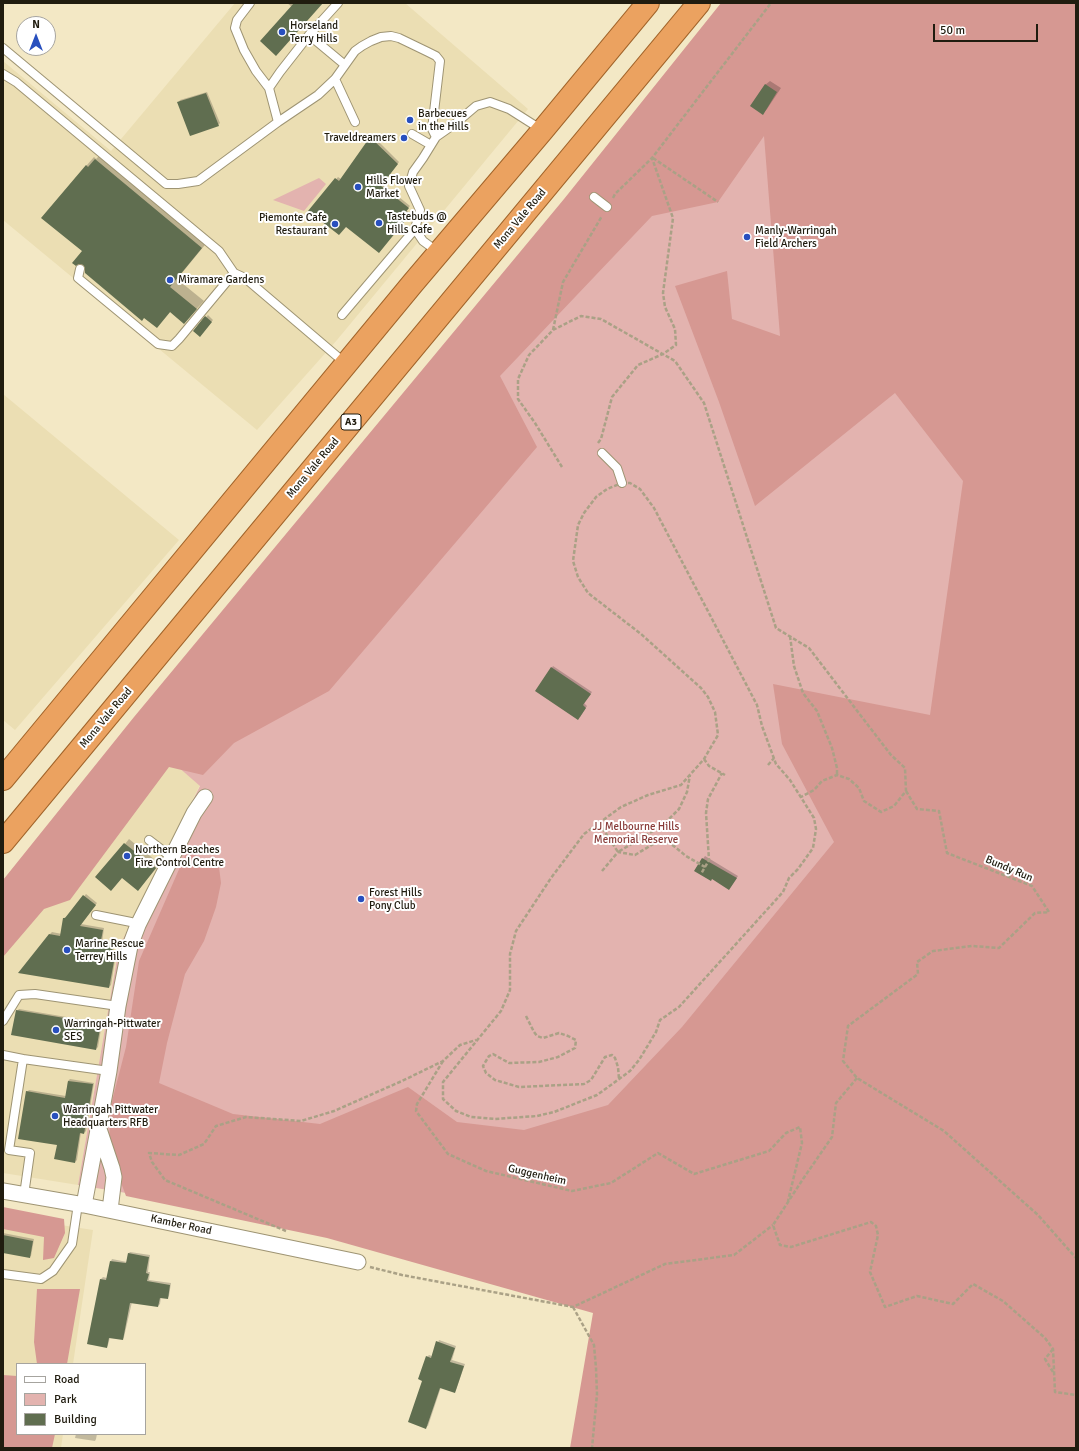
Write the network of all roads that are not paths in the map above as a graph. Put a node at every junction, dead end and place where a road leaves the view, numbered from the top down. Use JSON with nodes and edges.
{"nodes":[{"id":1,"x":250,"y":3,"type":"edge"},
{"id":2,"x":338,"y":3,"type":"edge"},
{"id":3,"x":648,"y":3,"type":"edge"},
{"id":4,"x":699,"y":3,"type":"edge"},
{"id":5,"x":309,"y":35,"type":"junction"},
{"id":6,"x":3,"y":48,"type":"edge"},
{"id":7,"x":345,"y":64,"type":"junction"},
{"id":8,"x":3,"y":74,"type":"edge"},
{"id":9,"x":335,"y":79,"type":"junction"},
{"id":10,"x":268,"y":88,"type":"junction"},
{"id":11,"x":278,"y":122,"type":"junction"},
{"id":12,"x":355,"y":122,"type":"dead end"},
{"id":13,"x":542,"y":131,"type":"junction"},
{"id":14,"x":412,"y":134,"type":"dead end"},
{"id":15,"x":436,"y":137,"type":"junction"},
{"id":16,"x":431,"y":145,"type":"junction"},
{"id":17,"x":594,"y":198,"type":"dead end"},
{"id":18,"x":607,"y":208,"type":"road end"},
{"id":19,"x":415,"y":229,"type":"junction"},
{"id":20,"x":439,"y":253,"type":"junction"},
{"id":21,"x":80,"y":269,"type":"dead end"},
{"id":22,"x":234,"y":273,"type":"junction"},
{"id":23,"x":342,"y":314,"type":"dead end"},
{"id":24,"x":346,"y":364,"type":"junction"},
{"id":25,"x":602,"y":453,"type":"dead end"},
{"id":26,"x":622,"y":483,"type":"road end"},
{"id":27,"x":3,"y":779,"type":"edge"},
{"id":28,"x":205,"y":797,"type":"dead end"},
{"id":29,"x":149,"y":840,"type":"dead end"},
{"id":30,"x":3,"y":842,"type":"edge"},
{"id":31,"x":173,"y":856,"type":"junction"},
{"id":32,"x":96,"y":915,"type":"dead end"},
{"id":33,"x":138,"y":925,"type":"junction"},
{"id":34,"x":118,"y":1006,"type":"junction"},
{"id":35,"x":3,"y":1021,"type":"edge"},
{"id":36,"x":3,"y":1055,"type":"edge"},
{"id":37,"x":23,"y":1059,"type":"junction"},
{"id":38,"x":109,"y":1071,"type":"junction"},
{"id":39,"x":98,"y":1128,"type":"junction"},
{"id":40,"x":3,"y":1191,"type":"edge"},
{"id":41,"x":24,"y":1195,"type":"junction"},
{"id":42,"x":81,"y":1204,"type":"junction"},
{"id":43,"x":110,"y":1210,"type":"junction"},
{"id":44,"x":358,"y":1262,"type":"road end"},
{"id":45,"x":3,"y":1274,"type":"edge"}],
"edges":[{"from":1,"to":10,"type":"lane"},
{"from":2,"to":5,"type":"lane"},
{"from":3,"to":13,"type":"highway"},
{"from":4,"to":30,"type":"highway","name":"Mona Vale Road","number":"A3"},
{"from":5,"to":7,"type":"lane"},
{"from":5,"to":10,"type":"lane"},
{"from":6,"to":11,"type":"lane"},
{"from":7,"to":9,"type":"lane"},
{"from":7,"to":15,"type":"lane"},
{"from":8,"to":22,"type":"lane"},
{"from":9,"to":11,"type":"lane"},
{"from":9,"to":12,"type":"lane"},
{"from":10,"to":11,"type":"lane"},
{"from":13,"to":15,"type":"lane"},
{"from":13,"to":20,"type":"highway"},
{"from":14,"to":16,"type":"lane"},
{"from":15,"to":16,"type":"lane"},
{"from":16,"to":19,"type":"lane"},
{"from":17,"to":18,"type":"lane"},
{"from":19,"to":20,"type":"lane"},
{"from":19,"to":23,"type":"lane"},
{"from":20,"to":24,"type":"highway"},
{"from":21,"to":22,"type":"lane"},
{"from":22,"to":24,"type":"lane"},
{"from":24,"to":27,"type":"highway"},
{"from":25,"to":26,"type":"lane"},
{"from":28,"to":31,"type":"street"},
{"from":29,"to":31,"type":"lane"},
{"from":31,"to":33,"type":"street"},
{"from":32,"to":33,"type":"lane"},
{"from":33,"to":34,"type":"street"},
{"from":34,"to":35,"type":"lane"},
{"from":34,"to":38,"type":"street"},
{"from":36,"to":37,"type":"lane"},
{"from":37,"to":38,"type":"lane"},
{"from":37,"to":41,"type":"lane"},
{"from":38,"to":39,"type":"street"},
{"from":39,"to":42,"type":"street"},
{"from":39,"to":43,"type":"street"},
{"from":40,"to":41,"type":"street","name":"Kamber Road"},
{"from":41,"to":42,"type":"street","name":"Kamber Road"},
{"from":42,"to":43,"type":"street","name":"Kamber Road"},
{"from":42,"to":45,"type":"lane"},
{"from":43,"to":44,"type":"street","name":"Kamber Road"}]}
